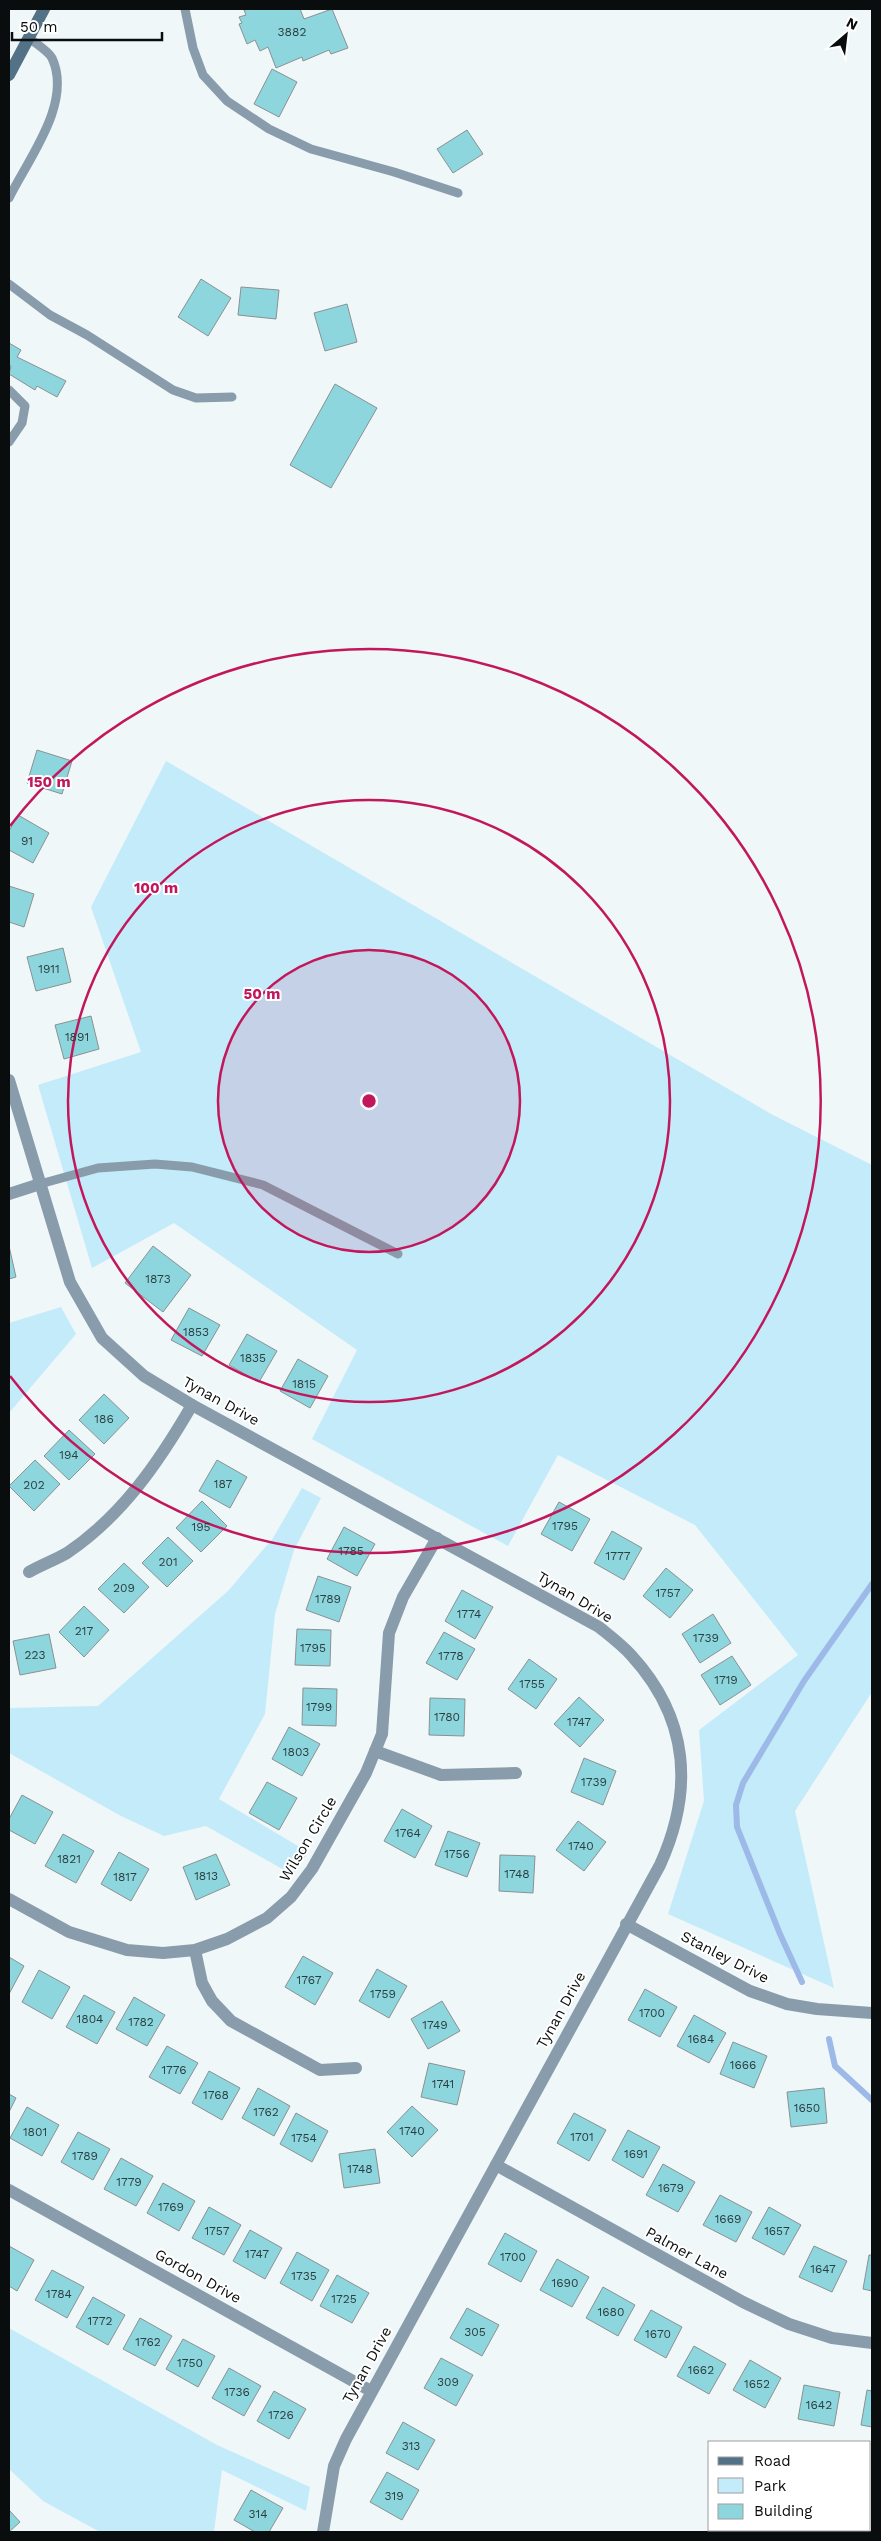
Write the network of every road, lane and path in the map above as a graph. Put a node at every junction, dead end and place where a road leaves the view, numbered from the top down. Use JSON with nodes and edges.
{"nodes":[{"id":1,"x":185,"y":9,"type":"edge"},
{"id":2,"x":40,"y":10,"type":"edge"},
{"id":3,"x":29,"y":38,"type":"junction"},
{"id":4,"x":9,"y":75,"type":"edge"},
{"id":5,"x":458,"y":193,"type":"dead end"},
{"id":6,"x":9,"y":198,"type":"edge"},
{"id":7,"x":9,"y":284,"type":"edge"},
{"id":8,"x":9,"y":390,"type":"edge"},
{"id":9,"x":232,"y":397,"type":"dead end"},
{"id":10,"x":9,"y":442,"type":"edge"},
{"id":11,"x":9,"y":1080,"type":"edge"},
{"id":12,"x":40,"y":1184,"type":"junction"},
{"id":13,"x":9,"y":1194,"type":"edge"},
{"id":14,"x":398,"y":1254,"type":"dead end"},
{"id":15,"x":192,"y":1405,"type":"junction"},
{"id":16,"x":437,"y":1538,"type":"junction"},
{"id":17,"x":29,"y":1572,"type":"dead end"},
{"id":18,"x":375,"y":1752,"type":"junction"},
{"id":19,"x":516,"y":1773,"type":"dead end"},
{"id":20,"x":9,"y":1899,"type":"edge"},
{"id":21,"x":626,"y":1924,"type":"junction"},
{"id":22,"x":195,"y":1950,"type":"junction"},
{"id":23,"x":872,"y":2013,"type":"edge"},
{"id":24,"x":356,"y":2068,"type":"dead end"},
{"id":25,"x":496,"y":2165,"type":"junction"},
{"id":26,"x":9,"y":2190,"type":"edge"},
{"id":27,"x":872,"y":2343,"type":"edge"},
{"id":28,"x":371,"y":2391,"type":"junction"},
{"id":29,"x":323,"y":2532,"type":"edge"}],
"edges":[{"from":1,"to":5,"type":"lane"},
{"from":2,"to":3,"type":"street"},
{"from":3,"to":4,"type":"street"},
{"from":3,"to":6,"type":"lane"},
{"from":7,"to":9,"type":"lane"},
{"from":8,"to":10,"type":"lane"},
{"from":11,"to":12,"type":"street","name":"Tynan Drive"},
{"from":12,"to":13,"type":"street"},
{"from":12,"to":14,"type":"lane"},
{"from":12,"to":15,"type":"street","name":"Tynan Drive"},
{"from":15,"to":16,"type":"street","name":"Tynan Drive"},
{"from":15,"to":17,"type":"street"},
{"from":16,"to":18,"type":"street","name":"Wilson Circle"},
{"from":16,"to":21,"type":"street","name":"Tynan Drive"},
{"from":18,"to":19,"type":"street"},
{"from":18,"to":22,"type":"street","name":"Wilson Circle"},
{"from":20,"to":22,"type":"street","name":"Wilson Circle"},
{"from":21,"to":23,"type":"street","name":"Stanley Drive"},
{"from":21,"to":25,"type":"street","name":"Tynan Drive"},
{"from":22,"to":24,"type":"street"},
{"from":25,"to":27,"type":"street","name":"Palmer Lane"},
{"from":25,"to":28,"type":"street","name":"Tynan Drive"},
{"from":26,"to":28,"type":"street","name":"Gordon Drive"},
{"from":28,"to":29,"type":"street","name":"Tynan Drive"}]}
